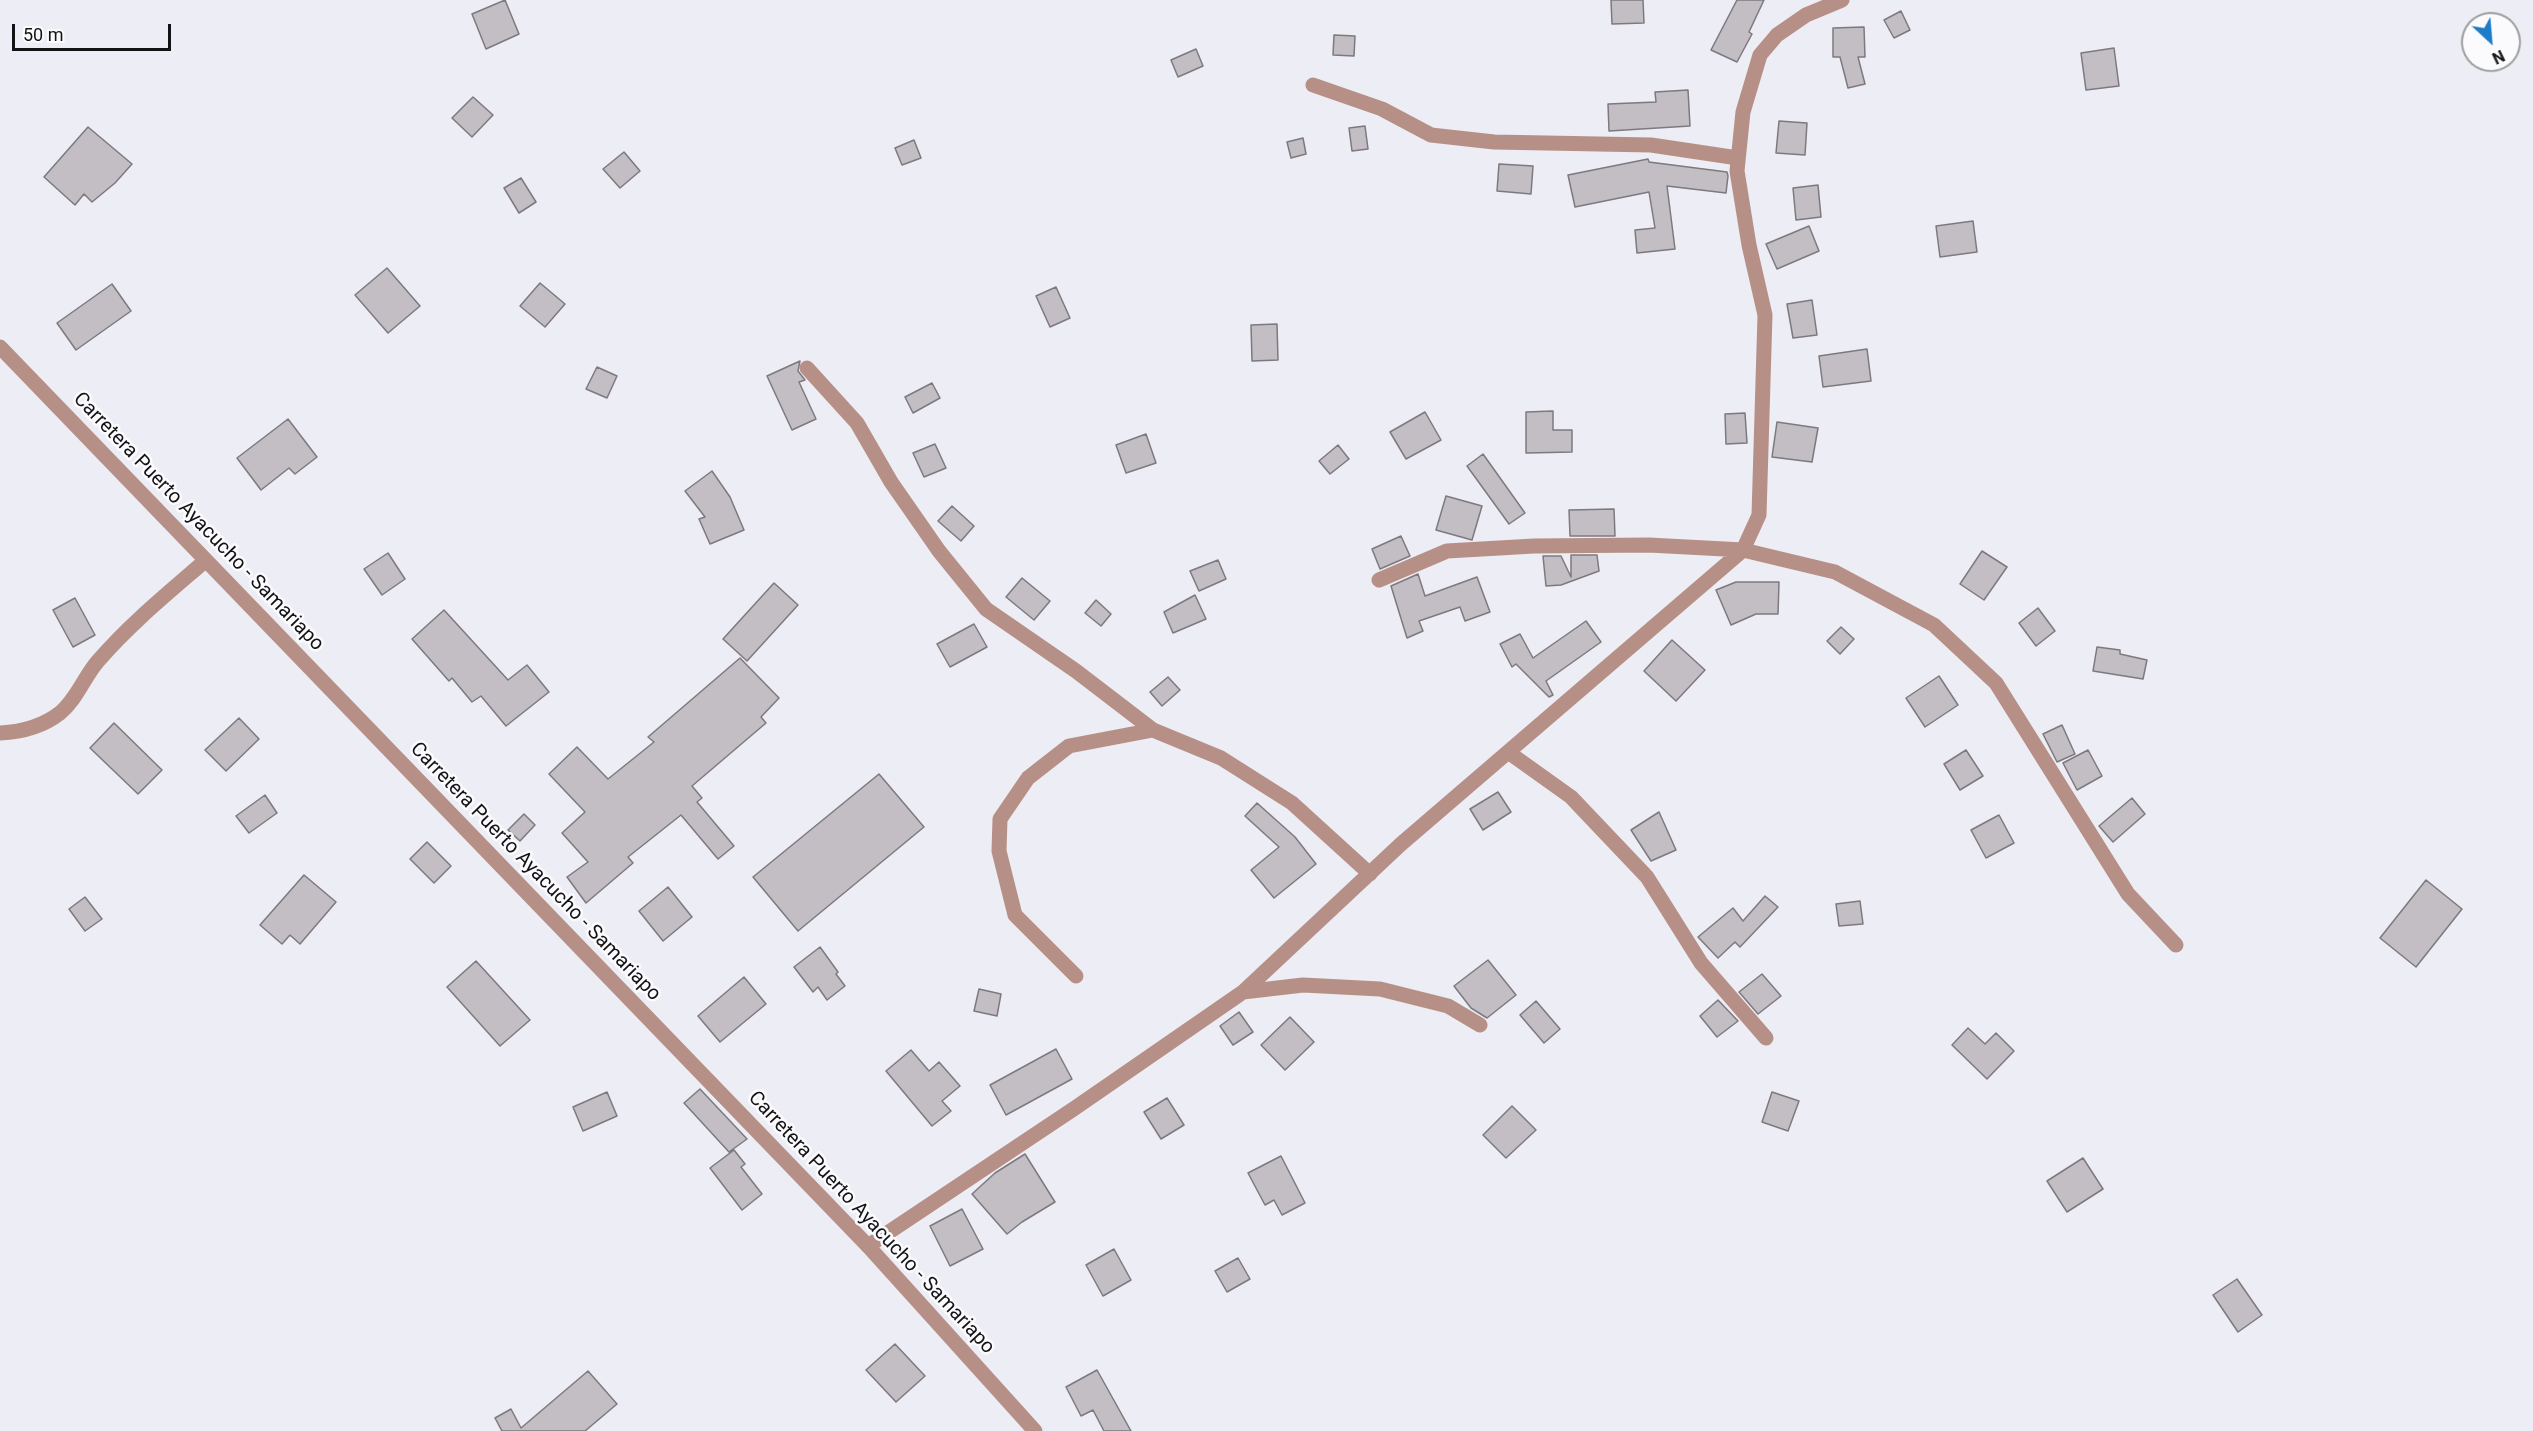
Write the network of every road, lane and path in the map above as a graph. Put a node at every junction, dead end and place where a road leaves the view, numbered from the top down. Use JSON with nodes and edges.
{"nodes":[{"id":1,"x":1842,"y":0,"type":"edge"},
{"id":2,"x":1313,"y":85,"type":"dead end"},
{"id":3,"x":1738,"y":158,"type":"junction"},
{"id":4,"x":0,"y":347,"type":"edge"},
{"id":5,"x":807,"y":368,"type":"dead end"},
{"id":6,"x":1743,"y":550,"type":"junction"},
{"id":7,"x":205,"y":561,"type":"junction"},
{"id":8,"x":1379,"y":580,"type":"dead end"},
{"id":9,"x":1153,"y":730,"type":"junction"},
{"id":10,"x":0,"y":733,"type":"edge"},
{"id":11,"x":1508,"y":752,"type":"junction"},
{"id":12,"x":1370,"y":874,"type":"junction"},
{"id":13,"x":2176,"y":945,"type":"dead end"},
{"id":14,"x":1076,"y":976,"type":"dead end"},
{"id":15,"x":1244,"y":992,"type":"junction"},
{"id":16,"x":1480,"y":1025,"type":"dead end"},
{"id":17,"x":1766,"y":1038,"type":"dead end"},
{"id":18,"x":868,"y":1245,"type":"junction"},
{"id":19,"x":1035,"y":1431,"type":"edge"}],
"edges":[{"from":1,"to":3,"type":"street"},
{"from":2,"to":3,"type":"street"},
{"from":3,"to":6,"type":"street"},
{"from":4,"to":7,"type":"street","name":"Carretera Puerto Ayacucho - Samariapo"},
{"from":5,"to":9,"type":"street"},
{"from":6,"to":8,"type":"street"},
{"from":6,"to":11,"type":"street"},
{"from":6,"to":13,"type":"street"},
{"from":7,"to":10,"type":"street"},
{"from":7,"to":18,"type":"street","name":"Carretera Puerto Ayacucho - Samariapo"},
{"from":9,"to":12,"type":"street"},
{"from":9,"to":14,"type":"street"},
{"from":11,"to":12,"type":"street"},
{"from":11,"to":17,"type":"street"},
{"from":12,"to":15,"type":"street"},
{"from":15,"to":16,"type":"street"},
{"from":15,"to":18,"type":"street"},
{"from":18,"to":19,"type":"street","name":"Carretera Puerto Ayacucho - Samariapo"}]}
